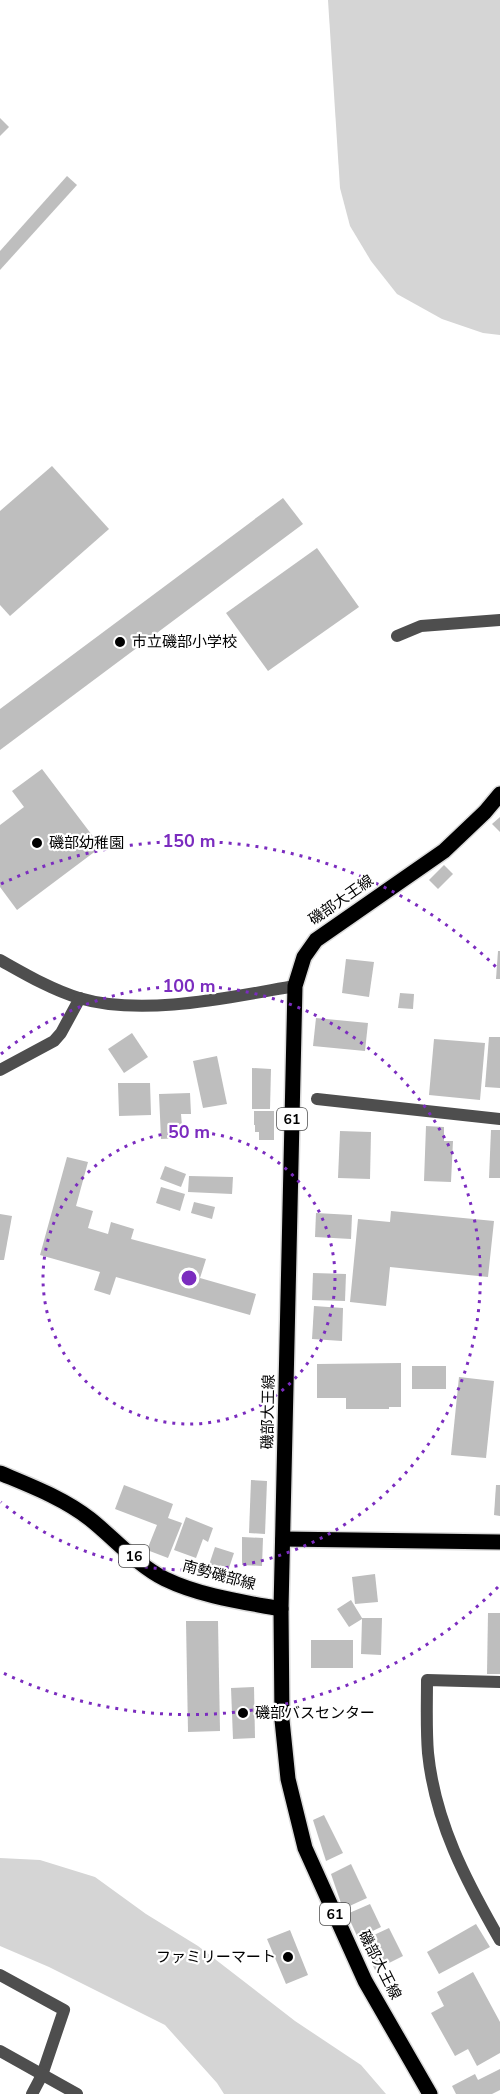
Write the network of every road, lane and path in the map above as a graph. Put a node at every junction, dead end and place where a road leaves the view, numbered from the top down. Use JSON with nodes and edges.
{"nodes":[{"id":1,"x":500,"y":620,"type":"edge"},
{"id":2,"x":397,"y":636,"type":"dead end"},
{"id":3,"x":500,"y":794,"type":"edge"},
{"id":4,"x":0,"y":960,"type":"edge"},
{"id":5,"x":295,"y":986,"type":"junction"},
{"id":6,"x":80,"y":998,"type":"junction"},
{"id":7,"x":0,"y":1070,"type":"edge"},
{"id":8,"x":317,"y":1099,"type":"dead end"},
{"id":9,"x":500,"y":1119,"type":"edge"},
{"id":10,"x":0,"y":1473,"type":"edge"},
{"id":11,"x":283,"y":1539,"type":"junction"},
{"id":12,"x":500,"y":1542,"type":"edge"},
{"id":13,"x":281,"y":1609,"type":"junction"},
{"id":14,"x":500,"y":1682,"type":"edge"},
{"id":15,"x":500,"y":1940,"type":"edge"},
{"id":16,"x":0,"y":1976,"type":"edge"},
{"id":17,"x":0,"y":2051,"type":"edge"},
{"id":18,"x":42,"y":2075,"type":"junction"},
{"id":19,"x":32,"y":2094,"type":"edge"},
{"id":20,"x":77,"y":2094,"type":"edge"},
{"id":21,"x":430,"y":2094,"type":"edge"}],
"edges":[{"from":1,"to":2,"type":"street"},
{"from":3,"to":5,"type":"main road","name":"磯部大王線","number":"61"},
{"from":4,"to":6,"type":"street"},
{"from":5,"to":6,"type":"street"},
{"from":5,"to":11,"type":"main road","name":"磯部大王線","number":"61"},
{"from":6,"to":7,"type":"street"},
{"from":8,"to":9,"type":"street"},
{"from":10,"to":13,"type":"main road","name":"南勢磯部線","number":"16"},
{"from":11,"to":12,"type":"main road"},
{"from":11,"to":13,"type":"main road","name":"磯部大王線","number":"61"},
{"from":13,"to":21,"type":"main road","name":"磯部大王線","number":"61"},
{"from":14,"to":15,"type":"street"},
{"from":16,"to":18,"type":"street"},
{"from":17,"to":18,"type":"street"},
{"from":18,"to":19,"type":"street"},
{"from":18,"to":20,"type":"street"}]}
